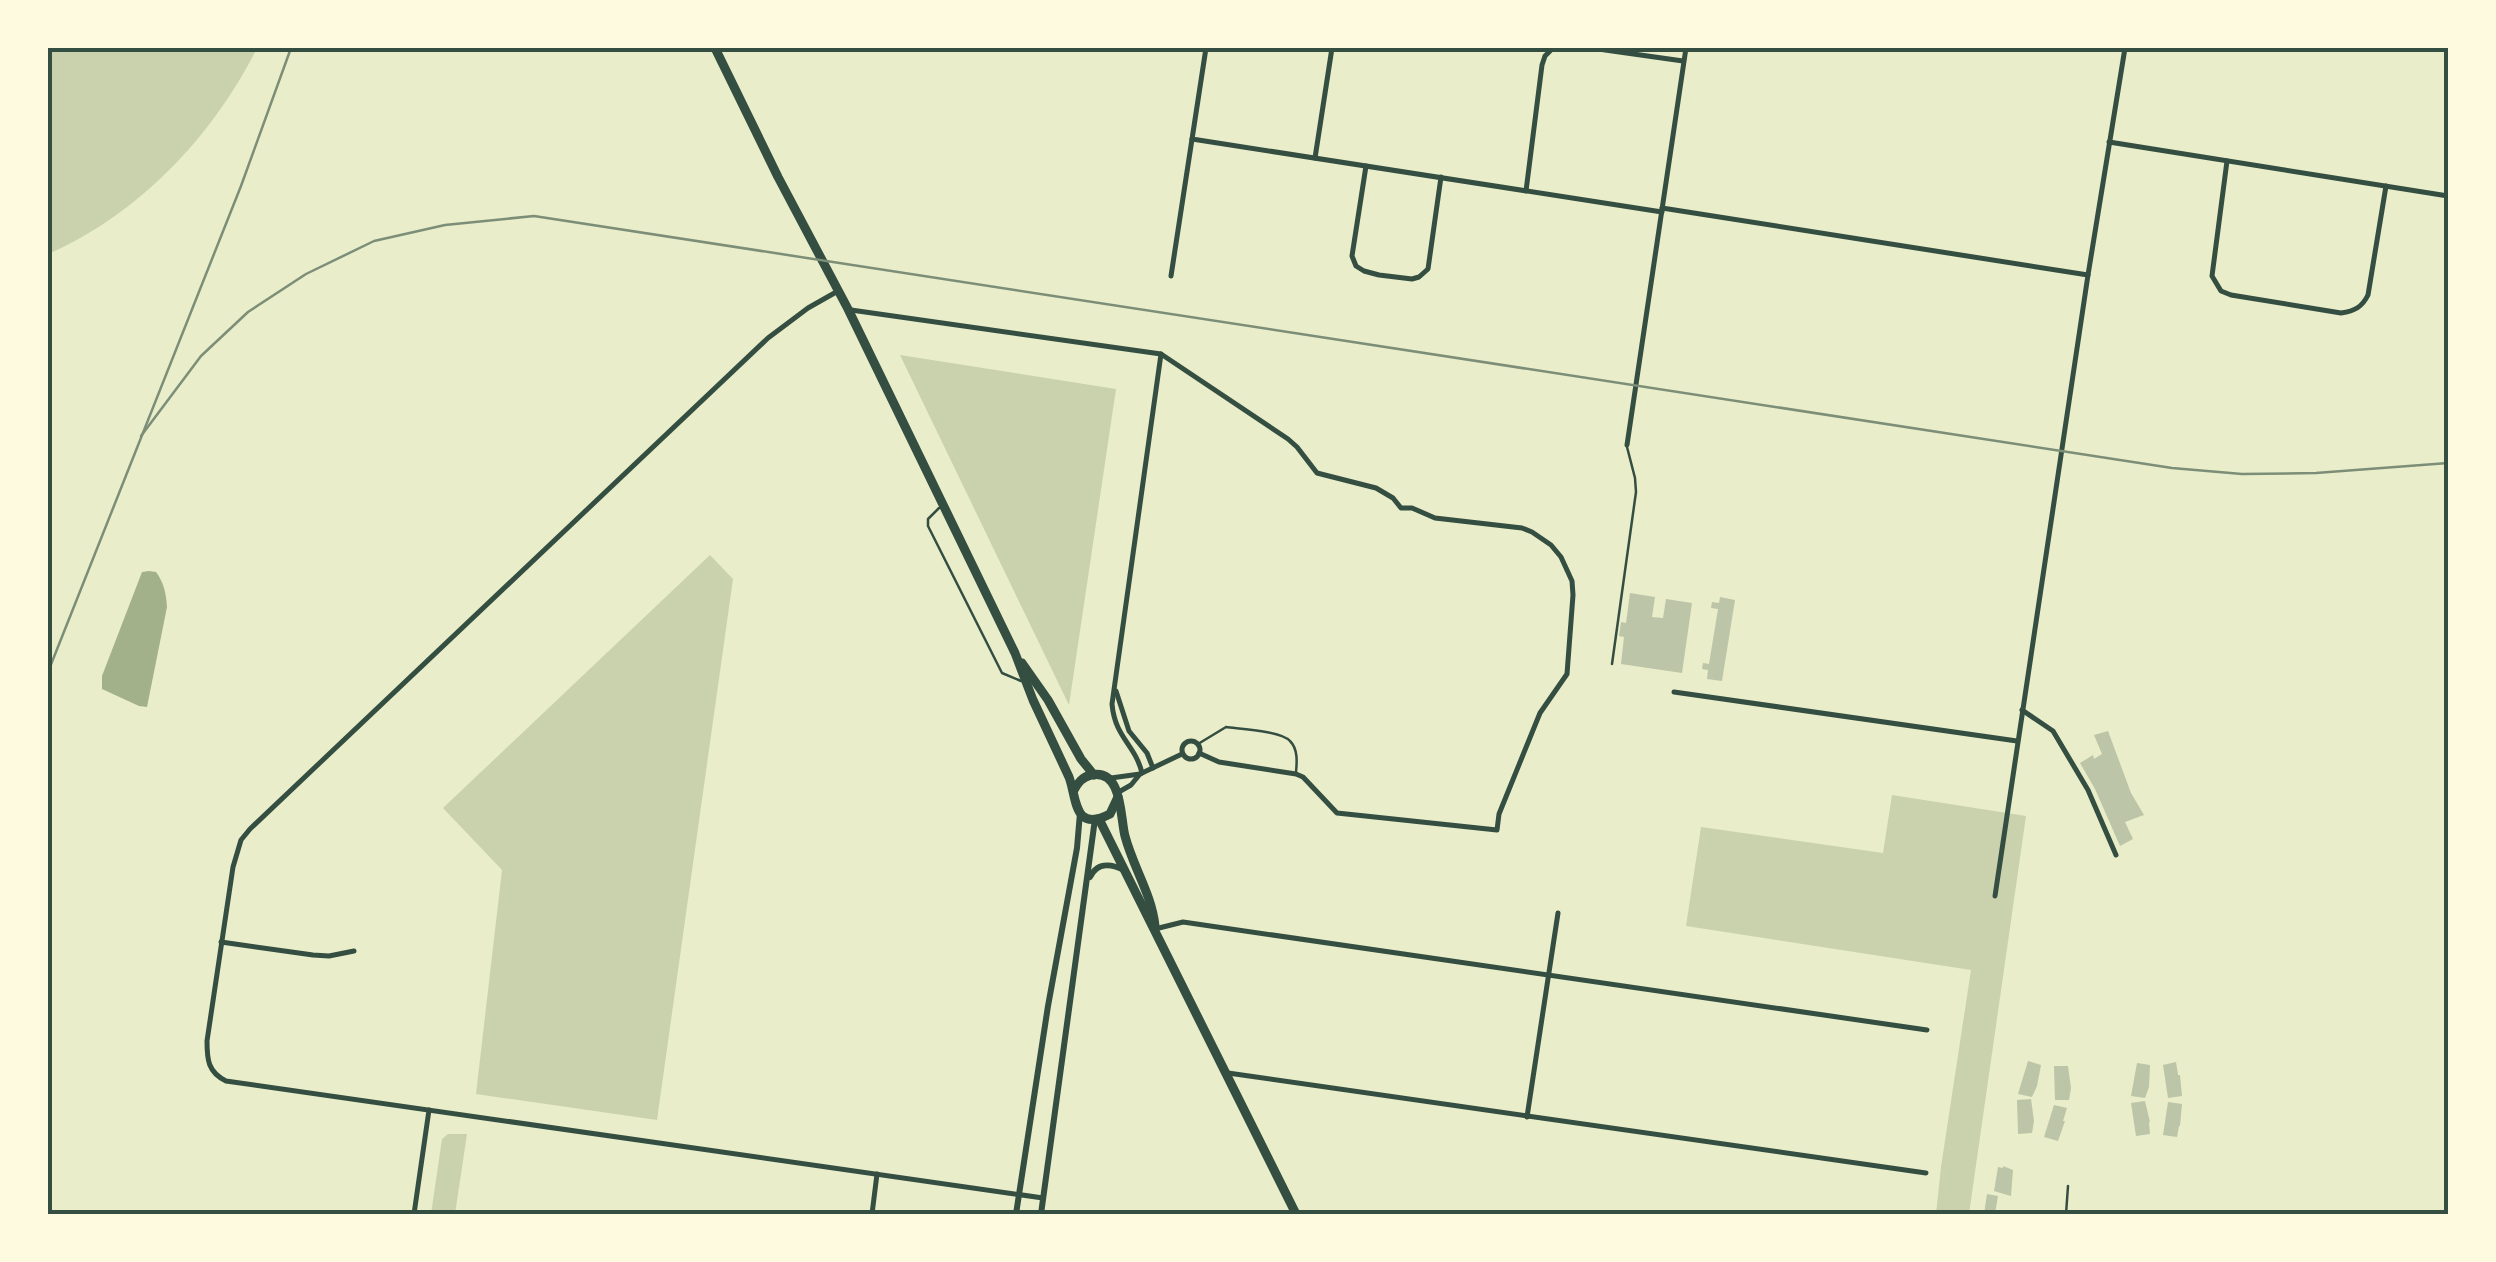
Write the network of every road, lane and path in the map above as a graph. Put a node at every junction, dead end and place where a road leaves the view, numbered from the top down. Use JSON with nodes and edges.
{"nodes":[{"id":1,"x":715,"y":48,"type":"edge"},
{"id":2,"x":1206,"y":48,"type":"edge"},
{"id":3,"x":1332,"y":48,"type":"edge"},
{"id":4,"x":1552,"y":48,"type":"edge"},
{"id":5,"x":1591,"y":48,"type":"edge"},
{"id":6,"x":1686,"y":48,"type":"edge"},
{"id":7,"x":2124,"y":48,"type":"edge"},
{"id":8,"x":1684,"y":61,"type":"junction"},
{"id":9,"x":1192,"y":139,"type":"junction"},
{"id":10,"x":2109,"y":142,"type":"junction"},
{"id":11,"x":1315,"y":158,"type":"junction"},
{"id":12,"x":2228,"y":161,"type":"junction"},
{"id":13,"x":1366,"y":166,"type":"junction"},
{"id":14,"x":1442,"y":177,"type":"junction"},
{"id":15,"x":2386,"y":186,"type":"junction"},
{"id":16,"x":1526,"y":191,"type":"junction"},
{"id":17,"x":2448,"y":196,"type":"edge"},
{"id":18,"x":1662,"y":210,"type":"junction"},
{"id":19,"x":2088,"y":275,"type":"junction"},
{"id":20,"x":1171,"y":276,"type":"dead end"},
{"id":21,"x":838,"y":290,"type":"junction"},
{"id":22,"x":848,"y":309,"type":"junction"},
{"id":23,"x":1161,"y":354,"type":"junction"},
{"id":24,"x":1627,"y":445,"type":"joint"},
{"id":25,"x":943,"y":504,"type":"junction"},
{"id":26,"x":1015,"y":653,"type":"junction"},
{"id":27,"x":1612,"y":664,"type":"dead end"},
{"id":28,"x":1027,"y":684,"type":"junction"},
{"id":29,"x":1114,"y":688,"type":"junction"},
{"id":30,"x":1674,"y":692,"type":"dead end"},
{"id":31,"x":2022,"y":710,"type":"junction"},
{"id":32,"x":2017,"y":740,"type":"junction"},
{"id":33,"x":1198,"y":744,"type":"junction"},
{"id":34,"x":1200,"y":753,"type":"junction"},
{"id":35,"x":1182,"y":754,"type":"junction"},
{"id":36,"x":1153,"y":768,"type":"junction"},
{"id":37,"x":1094,"y":774,"type":"junction"},
{"id":38,"x":1141,"y":774,"type":"junction"},
{"id":39,"x":1296,"y":774,"type":"junction"},
{"id":40,"x":1108,"y":778,"type":"junction"},
{"id":41,"x":1074,"y":790,"type":"junction"},
{"id":42,"x":1117,"y":795,"type":"junction"},
{"id":43,"x":1080,"y":813,"type":"junction"},
{"id":44,"x":1097,"y":819,"type":"junction"},
{"id":45,"x":2116,"y":855,"type":"dead end"},
{"id":46,"x":1126,"y":871,"type":"junction"},
{"id":47,"x":1085,"y":887,"type":"junction"},
{"id":48,"x":1994,"y":896,"type":"dead end"},
{"id":49,"x":1558,"y":913,"type":"dead end"},
{"id":50,"x":1156,"y":929,"type":"junction"},
{"id":51,"x":221,"y":942,"type":"junction"},
{"id":52,"x":354,"y":951,"type":"dead end"},
{"id":53,"x":1548,"y":976,"type":"junction"},
{"id":54,"x":1927,"y":1030,"type":"dead end"},
{"id":55,"x":1225,"y":1072,"type":"junction"},
{"id":56,"x":429,"y":1110,"type":"junction"},
{"id":57,"x":1528,"y":1118,"type":"junction"},
{"id":58,"x":1926,"y":1173,"type":"dead end"},
{"id":59,"x":877,"y":1174,"type":"junction"},
{"id":60,"x":2068,"y":1186,"type":"dead end"},
{"id":61,"x":1018,"y":1194,"type":"junction"},
{"id":62,"x":1043,"y":1198,"type":"junction"},
{"id":63,"x":414,"y":1214,"type":"edge"},
{"id":64,"x":872,"y":1214,"type":"edge"},
{"id":65,"x":1016,"y":1214,"type":"edge"},
{"id":66,"x":1041,"y":1214,"type":"edge"},
{"id":67,"x":1296,"y":1214,"type":"edge"},
{"id":68,"x":2066,"y":1214,"type":"edge"}],
"edges":[{"from":1,"to":21,"type":"main road"},
{"from":2,"to":9,"type":"street"},
{"from":3,"to":11,"type":"street"},
{"from":4,"to":16,"type":"street"},
{"from":5,"to":8,"type":"street"},
{"from":6,"to":8,"type":"street"},
{"from":7,"to":10,"type":"street"},
{"from":8,"to":18,"type":"street"},
{"from":9,"to":11,"type":"street"},
{"from":9,"to":20,"type":"street"},
{"from":10,"to":12,"type":"street"},
{"from":10,"to":19,"type":"street"},
{"from":11,"to":13,"type":"street"},
{"from":12,"to":15,"type":"street"},
{"from":12,"to":15,"type":"street"},
{"from":13,"to":14,"type":"street"},
{"from":13,"to":14,"type":"street"},
{"from":14,"to":16,"type":"street"},
{"from":15,"to":17,"type":"street"},
{"from":16,"to":18,"type":"street"},
{"from":18,"to":19,"type":"street"},
{"from":18,"to":24,"type":"street"},
{"from":19,"to":31,"type":"street"},
{"from":21,"to":22,"type":"main road"},
{"from":21,"to":51,"type":"street"},
{"from":22,"to":23,"type":"street"},
{"from":22,"to":25,"type":"main road"},
{"from":23,"to":29,"type":"street"},
{"from":23,"to":39,"type":"street"},
{"from":24,"to":27,"type":"lane"},
{"from":25,"to":26,"type":"main road"},
{"from":25,"to":28,"type":"lane"},
{"from":26,"to":28,"type":"main road"},
{"from":26,"to":37,"type":"main road"},
{"from":28,"to":41,"type":"main road"},
{"from":29,"to":36,"type":"street"},
{"from":29,"to":38,"type":"street"},
{"from":30,"to":32,"type":"street"},
{"from":31,"to":32,"type":"street"},
{"from":31,"to":45,"type":"street"},
{"from":32,"to":48,"type":"street"},
{"from":33,"to":34,"type":"street"},
{"from":33,"to":35,"type":"street"},
{"from":33,"to":39,"type":"lane"},
{"from":34,"to":35,"type":"street"},
{"from":34,"to":39,"type":"street"},
{"from":35,"to":36,"type":"street"},
{"from":36,"to":38,"type":"street"},
{"from":37,"to":40,"type":"main road"},
{"from":37,"to":41,"type":"main road"},
{"from":38,"to":40,"type":"street"},
{"from":38,"to":42,"type":"street"},
{"from":40,"to":42,"type":"main road"},
{"from":41,"to":43,"type":"main road"},
{"from":42,"to":44,"type":"main road"},
{"from":42,"to":50,"type":"main road"},
{"from":43,"to":44,"type":"main road"},
{"from":43,"to":61,"type":"street"},
{"from":44,"to":46,"type":"main road"},
{"from":44,"to":47,"type":"street"},
{"from":46,"to":47,"type":"street"},
{"from":46,"to":50,"type":"main road"},
{"from":47,"to":62,"type":"street"},
{"from":49,"to":53,"type":"street"},
{"from":50,"to":53,"type":"street"},
{"from":50,"to":55,"type":"main road"},
{"from":51,"to":52,"type":"street"},
{"from":51,"to":56,"type":"street"},
{"from":53,"to":54,"type":"street"},
{"from":53,"to":57,"type":"street"},
{"from":55,"to":57,"type":"street"},
{"from":55,"to":67,"type":"main road"},
{"from":56,"to":59,"type":"street"},
{"from":56,"to":63,"type":"street"},
{"from":57,"to":58,"type":"street"},
{"from":59,"to":61,"type":"street"},
{"from":59,"to":64,"type":"street"},
{"from":60,"to":68,"type":"lane"},
{"from":61,"to":62,"type":"street"},
{"from":61,"to":65,"type":"street"},
{"from":62,"to":66,"type":"street"}]}
